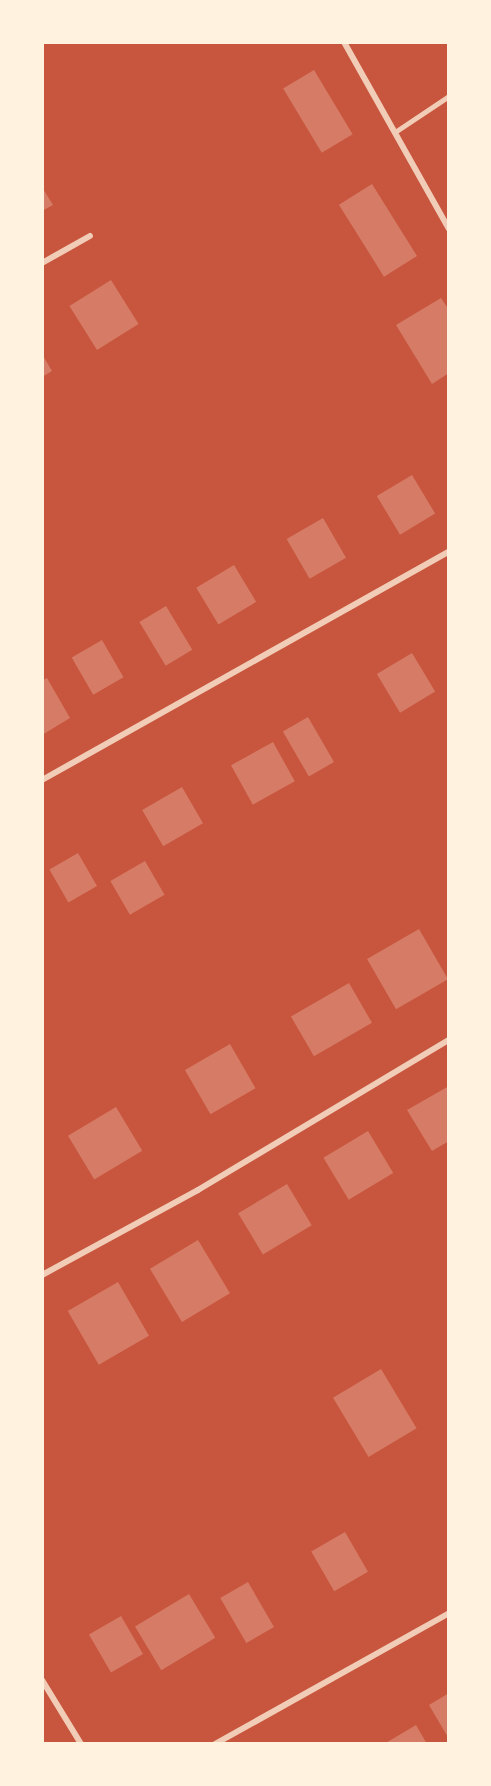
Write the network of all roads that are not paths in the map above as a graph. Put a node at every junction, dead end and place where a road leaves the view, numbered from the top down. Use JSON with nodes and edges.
{"nodes":[{"id":1,"x":344,"y":42,"type":"edge"},
{"id":2,"x":449,"y":96,"type":"edge"},
{"id":3,"x":395,"y":132,"type":"junction"},
{"id":4,"x":449,"y":229,"type":"edge"},
{"id":5,"x":90,"y":236,"type":"dead end"},
{"id":6,"x":42,"y":263,"type":"edge"},
{"id":7,"x":449,"y":552,"type":"edge"},
{"id":8,"x":42,"y":780,"type":"edge"},
{"id":9,"x":449,"y":1040,"type":"edge"},
{"id":10,"x":42,"y":1275,"type":"edge"},
{"id":11,"x":449,"y":1613,"type":"edge"},
{"id":12,"x":42,"y":1680,"type":"edge"},
{"id":13,"x":81,"y":1744,"type":"edge"},
{"id":14,"x":215,"y":1744,"type":"edge"}],
"edges":[{"from":1,"to":3,"type":"street"},
{"from":2,"to":3,"type":"lane"},
{"from":3,"to":4,"type":"street"},
{"from":5,"to":6,"type":"street"},
{"from":7,"to":8,"type":"street"},
{"from":9,"to":10,"type":"street"},
{"from":11,"to":14,"type":"street"},
{"from":12,"to":13,"type":"street"}]}
